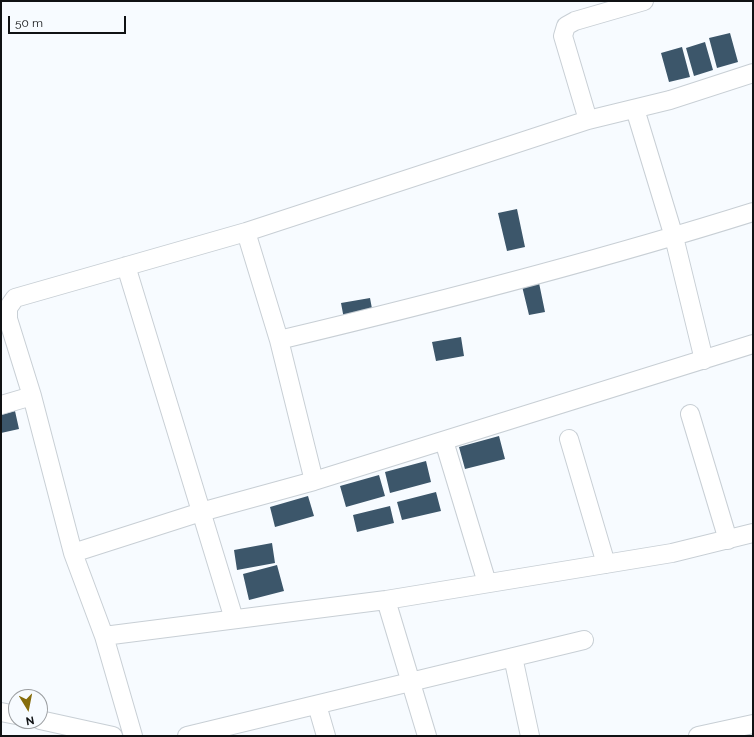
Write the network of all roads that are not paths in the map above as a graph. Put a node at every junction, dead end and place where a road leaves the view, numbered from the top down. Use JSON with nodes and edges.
{"nodes":[{"id":1,"x":644,"y":1,"type":"edge"},
{"id":2,"x":753,"y":73,"type":"edge"},
{"id":3,"x":635,"y":108,"type":"junction"},
{"id":4,"x":588,"y":120,"type":"junction"},
{"id":5,"x":753,"y":212,"type":"edge"},
{"id":6,"x":246,"y":232,"type":"junction"},
{"id":7,"x":674,"y":237,"type":"junction"},
{"id":8,"x":126,"y":266,"type":"junction"},
{"id":9,"x":279,"y":340,"type":"junction"},
{"id":10,"x":753,"y":344,"type":"edge"},
{"id":11,"x":704,"y":360,"type":"junction"},
{"id":12,"x":32,"y":396,"type":"junction"},
{"id":13,"x":1,"y":404,"type":"edge"},
{"id":14,"x":690,"y":414,"type":"dead end"},
{"id":15,"x":569,"y":439,"type":"dead end"},
{"id":16,"x":444,"y":441,"type":"junction"},
{"id":17,"x":314,"y":481,"type":"junction"},
{"id":18,"x":201,"y":512,"type":"junction"},
{"id":19,"x":753,"y":534,"type":"edge"},
{"id":20,"x":728,"y":540,"type":"junction"},
{"id":21,"x":73,"y":553,"type":"junction"},
{"id":22,"x":606,"y":564,"type":"junction"},
{"id":23,"x":487,"y":584,"type":"junction"},
{"id":24,"x":386,"y":600,"type":"junction"},
{"id":25,"x":234,"y":619,"type":"junction"},
{"id":26,"x":104,"y":636,"type":"junction"},
{"id":27,"x":584,"y":640,"type":"dead end"},
{"id":28,"x":513,"y":657,"type":"junction"},
{"id":29,"x":411,"y":682,"type":"junction"},
{"id":30,"x":317,"y":705,"type":"junction"},
{"id":31,"x":48,"y":722,"type":"edge"},
{"id":32,"x":753,"y":724,"type":"edge"},
{"id":33,"x":224,"y":732,"type":"edge"},
{"id":34,"x":113,"y":736,"type":"edge"},
{"id":35,"x":133,"y":736,"type":"edge"},
{"id":36,"x":187,"y":736,"type":"edge"},
{"id":37,"x":326,"y":736,"type":"edge"},
{"id":38,"x":427,"y":736,"type":"edge"},
{"id":39,"x":530,"y":736,"type":"edge"},
{"id":40,"x":698,"y":736,"type":"edge"}],
"edges":[{"from":1,"to":4,"type":"street"},
{"from":2,"to":3,"type":"street"},
{"from":3,"to":4,"type":"street"},
{"from":3,"to":7,"type":"street"},
{"from":4,"to":6,"type":"street"},
{"from":5,"to":7,"type":"street"},
{"from":6,"to":8,"type":"street"},
{"from":6,"to":9,"type":"street"},
{"from":7,"to":9,"type":"street"},
{"from":7,"to":11,"type":"street"},
{"from":8,"to":12,"type":"street"},
{"from":8,"to":18,"type":"street"},
{"from":9,"to":17,"type":"street"},
{"from":10,"to":11,"type":"street"},
{"from":11,"to":16,"type":"street"},
{"from":12,"to":13,"type":"street"},
{"from":12,"to":21,"type":"street"},
{"from":14,"to":20,"type":"street"},
{"from":15,"to":22,"type":"street"},
{"from":16,"to":17,"type":"street"},
{"from":16,"to":23,"type":"street"},
{"from":17,"to":18,"type":"street"},
{"from":18,"to":21,"type":"street"},
{"from":18,"to":25,"type":"street"},
{"from":19,"to":20,"type":"street"},
{"from":20,"to":22,"type":"street"},
{"from":21,"to":26,"type":"street"},
{"from":22,"to":23,"type":"street"},
{"from":23,"to":24,"type":"street"},
{"from":24,"to":25,"type":"street"},
{"from":24,"to":29,"type":"street"},
{"from":25,"to":26,"type":"street"},
{"from":26,"to":35,"type":"street"},
{"from":27,"to":28,"type":"street"},
{"from":28,"to":29,"type":"street"},
{"from":28,"to":39,"type":"street"},
{"from":29,"to":30,"type":"street"},
{"from":29,"to":38,"type":"street"},
{"from":30,"to":33,"type":"street"},
{"from":30,"to":37,"type":"street"},
{"from":31,"to":34,"type":"street"},
{"from":32,"to":40,"type":"street"},
{"from":33,"to":36,"type":"street"}]}
